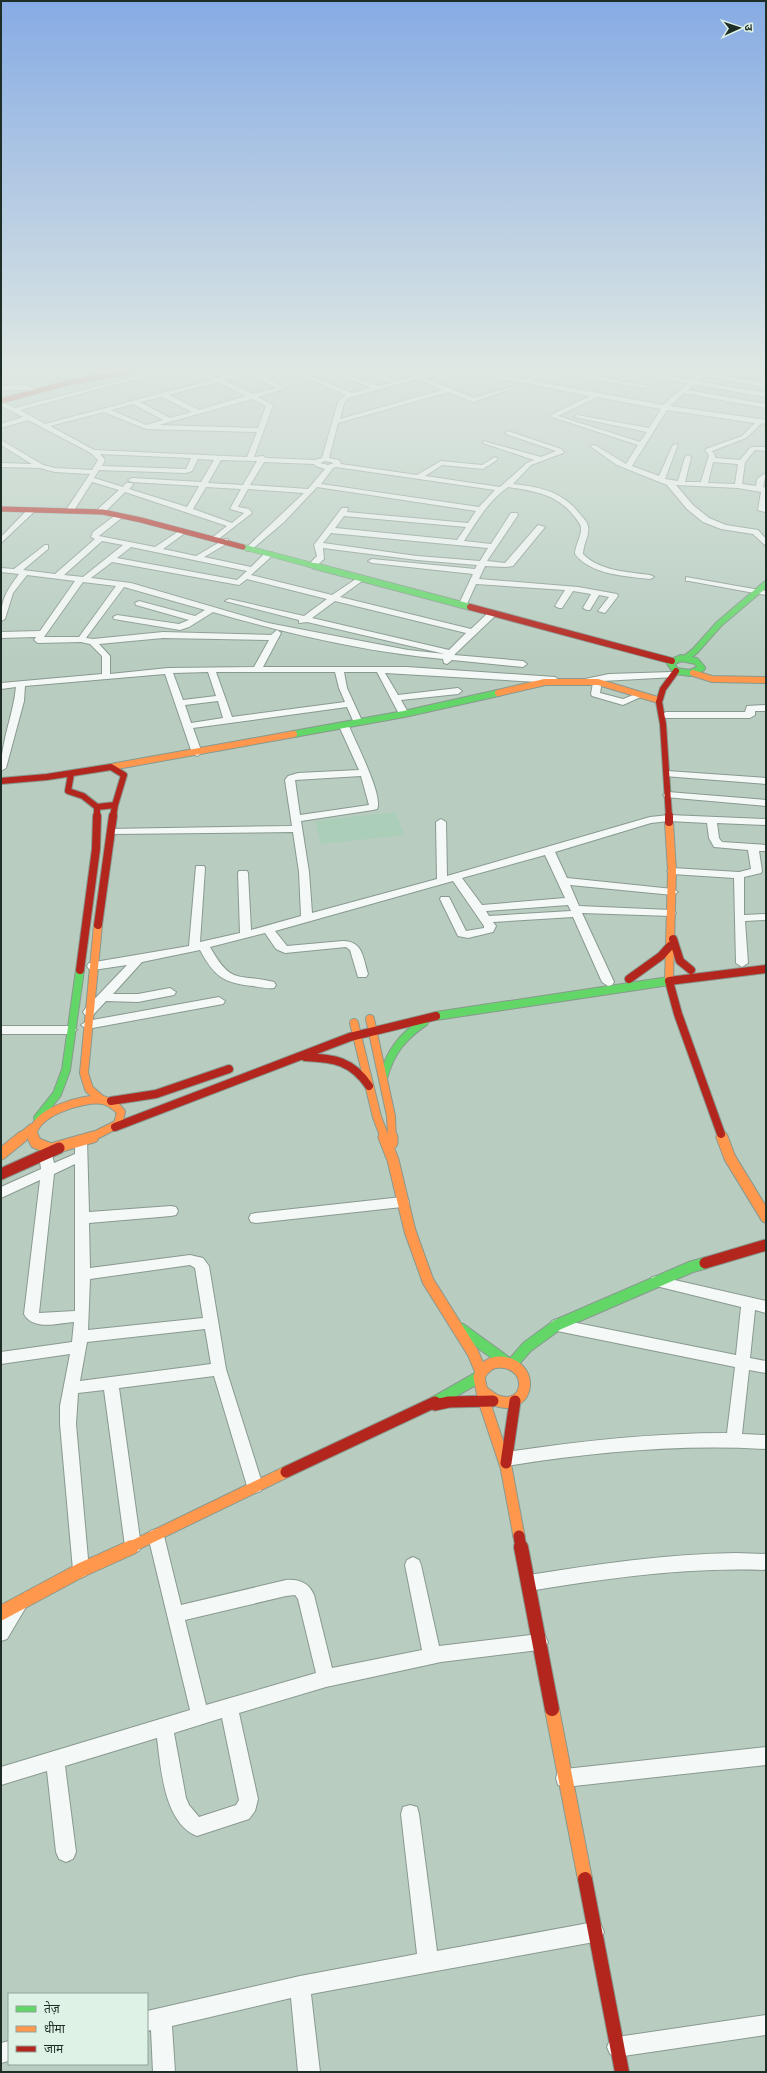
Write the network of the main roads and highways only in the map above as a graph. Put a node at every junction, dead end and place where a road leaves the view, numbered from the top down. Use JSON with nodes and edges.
{"nodes":[{"id":1,"x":1,"y":509,"type":"edge"},
{"id":2,"x":764,"y":590,"type":"edge"},
{"id":3,"x":742,"y":609,"type":"junction"},
{"id":4,"x":686,"y":658,"type":"junction"},
{"id":5,"x":672,"y":661,"type":"junction"},
{"id":6,"x":701,"y":664,"type":"junction"},
{"id":7,"x":677,"y":673,"type":"junction"},
{"id":8,"x":693,"y":673,"type":"junction"},
{"id":9,"x":766,"y":680,"type":"edge"},
{"id":10,"x":593,"y":682,"type":"road end"},
{"id":11,"x":641,"y":695,"type":"road end"},
{"id":12,"x":658,"y":700,"type":"junction"},
{"id":13,"x":664,"y":719,"type":"junction"},
{"id":14,"x":187,"y":755,"type":"junction"},
{"id":15,"x":111,"y":767,"type":"junction"},
{"id":16,"x":71,"y":774,"type":"junction"},
{"id":17,"x":124,"y":775,"type":"junction"},
{"id":18,"x":1,"y":781,"type":"edge"},
{"id":19,"x":36,"y":788,"type":"dead end"},
{"id":20,"x":1,"y":789,"type":"edge"},
{"id":21,"x":57,"y":789,"type":"dead end"},
{"id":22,"x":68,"y":791,"type":"junction"},
{"id":23,"x":116,"y":805,"type":"junction"},
{"id":24,"x":97,"y":807,"type":"junction"},
{"id":25,"x":671,"y":934,"type":"junction"},
{"id":26,"x":670,"y":946,"type":"junction"},
{"id":27,"x":766,"y":962,"type":"edge"},
{"id":28,"x":766,"y":969,"type":"edge"},
{"id":29,"x":691,"y":970,"type":"junction"},
{"id":30,"x":669,"y":977,"type":"junction"},
{"id":31,"x":629,"y":979,"type":"junction"},
{"id":32,"x":483,"y":999,"type":"dead end"},
{"id":33,"x":436,"y":1016,"type":"junction"},
{"id":34,"x":373,"y":1031,"type":"junction"},
{"id":35,"x":357,"y":1036,"type":"junction"},
{"id":36,"x":294,"y":1057,"type":"junction"},
{"id":37,"x":237,"y":1066,"type":"dead end"},
{"id":38,"x":383,"y":1078,"type":"junction"},
{"id":39,"x":369,"y":1086,"type":"junction"},
{"id":40,"x":106,"y":1101,"type":"junction"},
{"id":41,"x":38,"y":1118,"type":"junction"},
{"id":42,"x":115,"y":1127,"type":"junction"},
{"id":43,"x":32,"y":1128,"type":"junction"},
{"id":44,"x":60,"y":1148,"type":"junction"},
{"id":45,"x":1,"y":1154,"type":"edge"},
{"id":46,"x":393,"y":1160,"type":"junction"},
{"id":47,"x":1,"y":1174,"type":"edge"},
{"id":48,"x":766,"y":1217,"type":"edge"},
{"id":49,"x":766,"y":1246,"type":"edge"},
{"id":50,"x":453,"y":1323,"type":"junction"},
{"id":51,"x":509,"y":1362,"type":"junction"},
{"id":52,"x":480,"y":1374,"type":"junction"},
{"id":53,"x":488,"y":1401,"type":"junction"},
{"id":54,"x":515,"y":1401,"type":"junction"},
{"id":55,"x":427,"y":1406,"type":"junction"},
{"id":56,"x":506,"y":1463,"type":"junction"},
{"id":57,"x":1,"y":1613,"type":"edge"},
{"id":58,"x":622,"y":2072,"type":"edge"}],
"edges":[{"from":1,"to":5,"type":"main road"},
{"from":2,"to":3,"type":"main road"},
{"from":3,"to":4,"type":"main road"},
{"from":3,"to":6,"type":"main road"},
{"from":4,"to":5,"type":"main road"},
{"from":4,"to":6,"type":"main road"},
{"from":5,"to":7,"type":"main road"},
{"from":6,"to":8,"type":"main road"},
{"from":7,"to":8,"type":"main road"},
{"from":7,"to":12,"type":"main road"},
{"from":7,"to":13,"type":"main road"},
{"from":8,"to":9,"type":"main road"},
{"from":10,"to":14,"type":"main road"},
{"from":11,"to":12,"type":"main road"},
{"from":12,"to":13,"type":"main road"},
{"from":13,"to":25,"type":"main road"},
{"from":14,"to":15,"type":"main road"},
{"from":14,"to":17,"type":"main road"},
{"from":15,"to":16,"type":"main road"},
{"from":15,"to":17,"type":"main road"},
{"from":16,"to":18,"type":"main road"},
{"from":16,"to":22,"type":"main road"},
{"from":17,"to":23,"type":"main road"},
{"from":19,"to":20,"type":"main road"},
{"from":21,"to":22,"type":"main road"},
{"from":22,"to":24,"type":"main road"},
{"from":23,"to":24,"type":"main road"},
{"from":23,"to":40,"type":"main road"},
{"from":24,"to":41,"type":"main road"},
{"from":25,"to":26,"type":"main road"},
{"from":25,"to":29,"type":"main road"},
{"from":26,"to":30,"type":"main road"},
{"from":26,"to":31,"type":"main road"},
{"from":27,"to":29,"type":"main road"},
{"from":28,"to":30,"type":"main road"},
{"from":29,"to":30,"type":"main road"},
{"from":30,"to":31,"type":"main road"},
{"from":30,"to":33,"type":"main road"},
{"from":30,"to":48,"type":"main road"},
{"from":31,"to":32,"type":"main road"},
{"from":33,"to":34,"type":"main road"},
{"from":33,"to":38,"type":"main road"},
{"from":34,"to":35,"type":"main road"},
{"from":34,"to":35,"type":"main road"},
{"from":34,"to":38,"type":"main road"},
{"from":35,"to":36,"type":"main road"},
{"from":35,"to":39,"type":"main road"},
{"from":36,"to":39,"type":"main road"},
{"from":36,"to":42,"type":"main road"},
{"from":37,"to":40,"type":"main road"},
{"from":38,"to":46,"type":"main road"},
{"from":39,"to":46,"type":"main road"},
{"from":40,"to":41,"type":"main road"},
{"from":40,"to":42,"type":"main road"},
{"from":41,"to":43,"type":"main road"},
{"from":42,"to":44,"type":"main road"},
{"from":43,"to":44,"type":"main road"},
{"from":43,"to":45,"type":"main road"},
{"from":44,"to":47,"type":"main road"},
{"from":46,"to":50,"type":"main road"},
{"from":49,"to":51,"type":"main road"},
{"from":50,"to":51,"type":"main road"},
{"from":50,"to":52,"type":"main road"},
{"from":51,"to":52,"type":"main road"},
{"from":51,"to":54,"type":"main road"},
{"from":52,"to":53,"type":"main road"},
{"from":52,"to":55,"type":"main road"},
{"from":53,"to":54,"type":"main road"},
{"from":53,"to":55,"type":"main road"},
{"from":53,"to":56,"type":"main road"},
{"from":54,"to":56,"type":"main road"},
{"from":55,"to":57,"type":"main road"},
{"from":56,"to":58,"type":"main road"}]}
